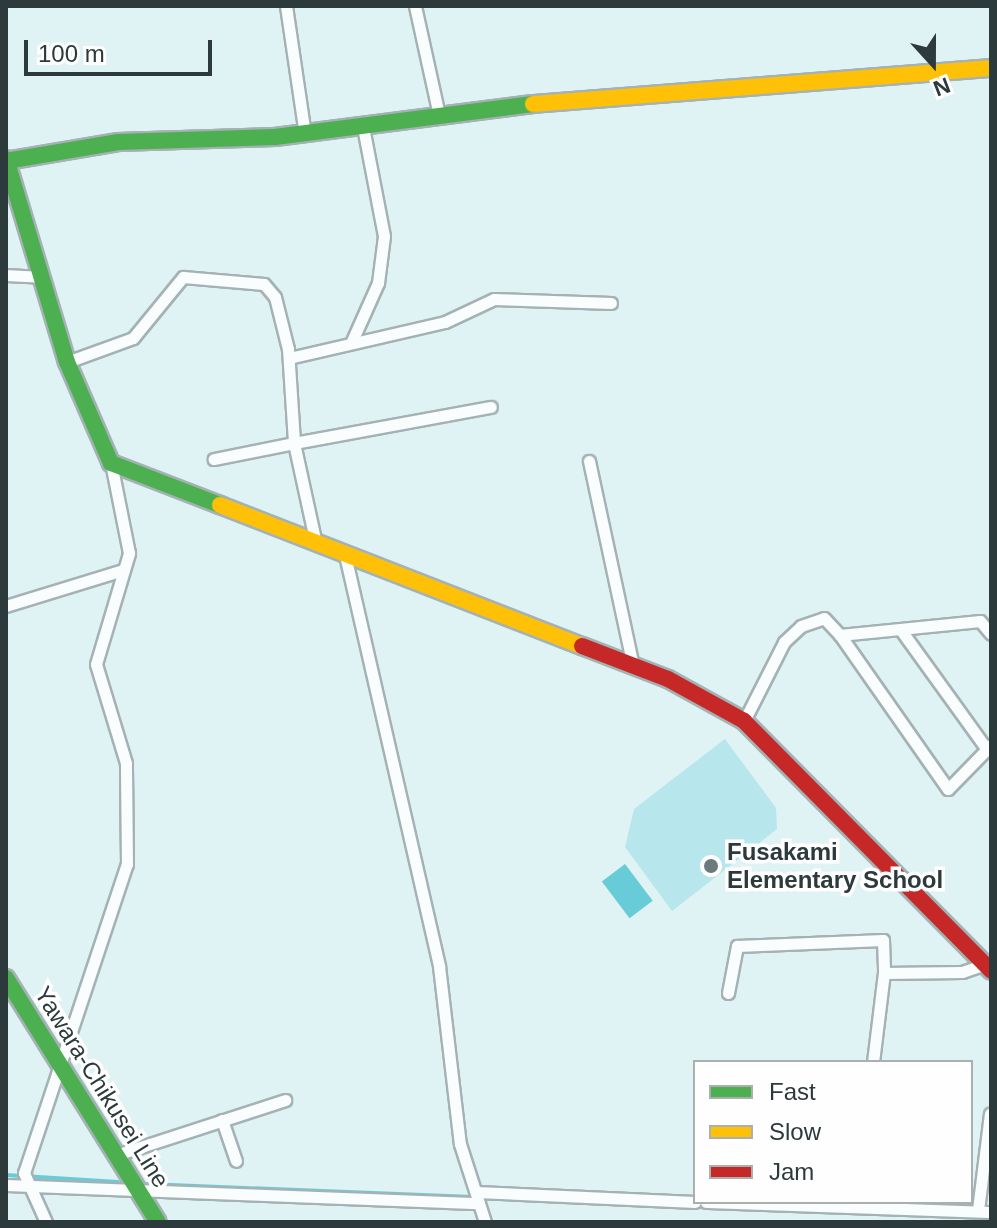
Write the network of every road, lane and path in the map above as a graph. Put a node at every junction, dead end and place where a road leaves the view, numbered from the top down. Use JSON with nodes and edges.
{"nodes":[{"id":1,"x":286,"y":6,"type":"edge"},
{"id":2,"x":415,"y":6,"type":"edge"},
{"id":3,"x":991,"y":68,"type":"edge"},
{"id":4,"x":438,"y":111,"type":"junction"},
{"id":5,"x":363,"y":127,"type":"junction"},
{"id":6,"x":305,"y":134,"type":"junction"},
{"id":7,"x":6,"y":160,"type":"edge"},
{"id":8,"x":6,"y":275,"type":"edge"},
{"id":9,"x":41,"y":277,"type":"junction"},
{"id":10,"x":611,"y":303,"type":"dead end"},
{"id":11,"x":352,"y":341,"type":"junction"},
{"id":12,"x":289,"y":358,"type":"junction"},
{"id":13,"x":67,"y":362,"type":"junction"},
{"id":14,"x":491,"y":407,"type":"dead end"},
{"id":15,"x":294,"y":443,"type":"junction"},
{"id":16,"x":214,"y":459,"type":"dead end"},
{"id":17,"x":589,"y":461,"type":"dead end"},
{"id":18,"x":111,"y":463,"type":"junction"},
{"id":19,"x":316,"y":544,"type":"junction"},
{"id":20,"x":345,"y":555,"type":"junction"},
{"id":21,"x":123,"y":570,"type":"junction"},
{"id":22,"x":6,"y":606,"type":"edge"},
{"id":23,"x":903,"y":633,"type":"junction"},
{"id":24,"x":991,"y":634,"type":"edge"},
{"id":25,"x":840,"y":635,"type":"junction"},
{"id":26,"x":633,"y":666,"type":"junction"},
{"id":27,"x":744,"y":721,"type":"junction"},
{"id":28,"x":989,"y":748,"type":"edge"},
{"id":29,"x":988,"y":968,"type":"edge"},
{"id":30,"x":884,"y":973,"type":"junction"},
{"id":31,"x":6,"y":978,"type":"edge"},
{"id":32,"x":728,"y":993,"type":"dead end"},
{"id":33,"x":873,"y":1060,"type":"edge"},
{"id":34,"x":63,"y":1070,"type":"junction"},
{"id":35,"x":285,"y":1100,"type":"dead end"},
{"id":36,"x":990,"y":1114,"type":"edge"},
{"id":37,"x":222,"y":1120,"type":"junction"},
{"id":38,"x":116,"y":1155,"type":"junction"},
{"id":39,"x":236,"y":1161,"type":"dead end"},
{"id":40,"x":24,"y":1179,"type":"junction"},
{"id":41,"x":6,"y":1185,"type":"edge"},
{"id":42,"x":140,"y":1194,"type":"junction"},
{"id":43,"x":478,"y":1198,"type":"junction"},
{"id":44,"x":693,"y":1202,"type":"edge"},
{"id":45,"x":854,"y":1204,"type":"edge"},
{"id":46,"x":986,"y":1211,"type":"edge"},
{"id":47,"x":46,"y":1222,"type":"edge"},
{"id":48,"x":158,"y":1222,"type":"edge"},
{"id":49,"x":485,"y":1222,"type":"edge"}],
"edges":[{"from":1,"to":6,"type":"street"},
{"from":2,"to":4,"type":"street"},
{"from":3,"to":4,"type":"street"},
{"from":4,"to":5,"type":"street"},
{"from":5,"to":6,"type":"street"},
{"from":5,"to":11,"type":"street"},
{"from":6,"to":7,"type":"street"},
{"from":7,"to":9,"type":"street"},
{"from":8,"to":9,"type":"street"},
{"from":9,"to":13,"type":"street"},
{"from":10,"to":11,"type":"street"},
{"from":11,"to":12,"type":"street"},
{"from":12,"to":13,"type":"street"},
{"from":12,"to":15,"type":"street"},
{"from":13,"to":18,"type":"street"},
{"from":14,"to":15,"type":"street"},
{"from":15,"to":16,"type":"street"},
{"from":15,"to":19,"type":"street"},
{"from":17,"to":26,"type":"street"},
{"from":18,"to":19,"type":"street"},
{"from":18,"to":21,"type":"street"},
{"from":19,"to":20,"type":"street"},
{"from":20,"to":26,"type":"street"},
{"from":20,"to":43,"type":"street"},
{"from":21,"to":22,"type":"street"},
{"from":21,"to":34,"type":"street"},
{"from":23,"to":24,"type":"street"},
{"from":23,"to":25,"type":"street"},
{"from":23,"to":28,"type":"street"},
{"from":25,"to":27,"type":"street"},
{"from":25,"to":28,"type":"street"},
{"from":26,"to":27,"type":"street"},
{"from":27,"to":29,"type":"street"},
{"from":29,"to":30,"type":"street"},
{"from":30,"to":32,"type":"street"},
{"from":30,"to":33,"type":"street"},
{"from":31,"to":34,"type":"street","name":"Yawara-Chikusei Line"},
{"from":34,"to":38,"type":"street","name":"Yawara-Chikusei Line"},
{"from":34,"to":40,"type":"street"},
{"from":35,"to":37,"type":"street"},
{"from":36,"to":46,"type":"street"},
{"from":37,"to":38,"type":"street"},
{"from":37,"to":39,"type":"street"},
{"from":38,"to":42,"type":"street","name":"Yawara-Chikusei Line"},
{"from":40,"to":41,"type":"street"},
{"from":40,"to":42,"type":"street"},
{"from":40,"to":47,"type":"street"},
{"from":42,"to":43,"type":"street"},
{"from":42,"to":48,"type":"street","name":"Yawara-Chikusei Line"},
{"from":43,"to":44,"type":"street"},
{"from":43,"to":49,"type":"street"},
{"from":45,"to":46,"type":"street"}]}
